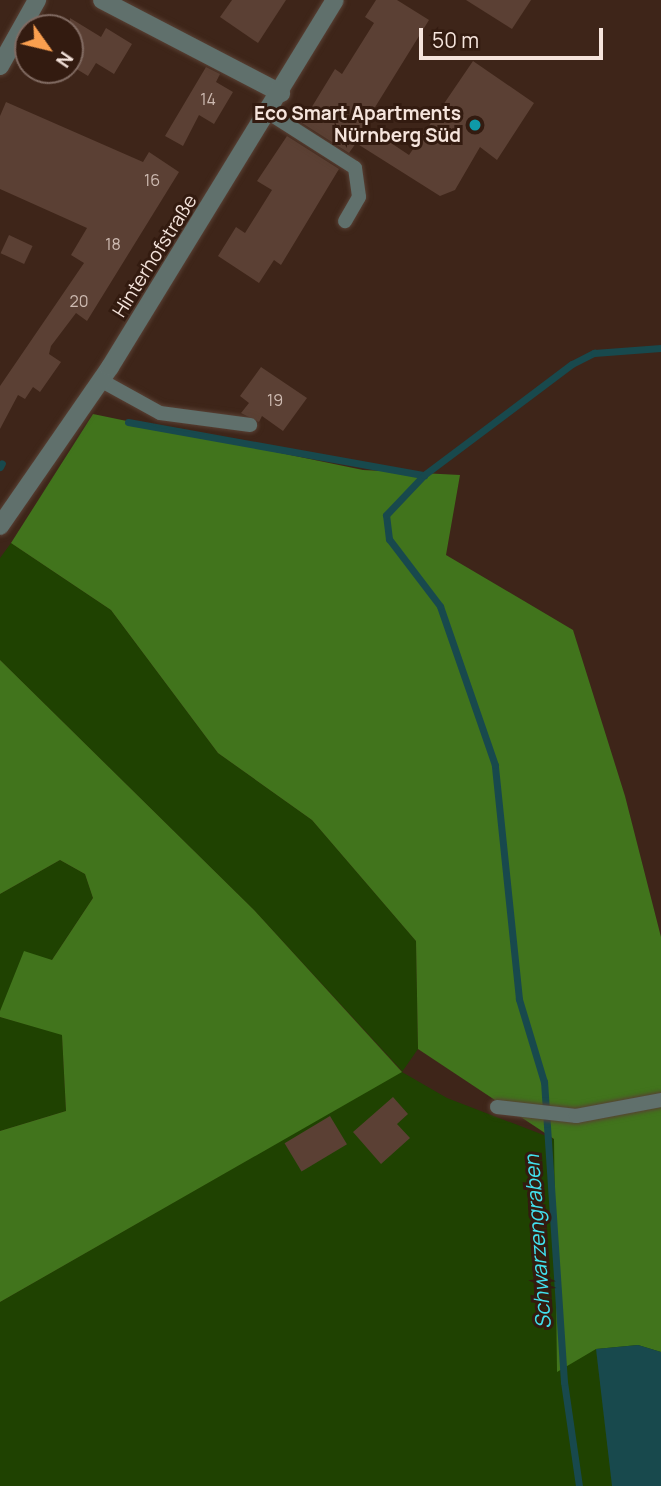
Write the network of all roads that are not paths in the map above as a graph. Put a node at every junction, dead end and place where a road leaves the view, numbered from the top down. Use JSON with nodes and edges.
{"nodes":[{"id":1,"x":37,"y":0,"type":"edge"},
{"id":2,"x":102,"y":0,"type":"edge"},
{"id":3,"x":335,"y":0,"type":"edge"},
{"id":4,"x":0,"y":66,"type":"edge"},
{"id":5,"x":281,"y":93,"type":"junction"},
{"id":6,"x":269,"y":113,"type":"junction"},
{"id":7,"x":345,"y":221,"type":"dead end"},
{"id":8,"x":102,"y":381,"type":"junction"},
{"id":9,"x":250,"y":425,"type":"dead end"},
{"id":10,"x":0,"y":526,"type":"edge"},
{"id":11,"x":661,"y":1100,"type":"edge"},
{"id":12,"x":497,"y":1107,"type":"dead end"}],
"edges":[{"from":1,"to":4,"type":"street"},
{"from":2,"to":5,"type":"street"},
{"from":3,"to":5,"type":"street","name":"Hinterhofstraße"},
{"from":5,"to":6,"type":"street","name":"Hinterhofstraße"},
{"from":6,"to":7,"type":"lane"},
{"from":6,"to":8,"type":"street","name":"Hinterhofstraße"},
{"from":8,"to":9,"type":"lane"},
{"from":8,"to":10,"type":"street","name":"Hinterhofstraße"},
{"from":11,"to":12,"type":"lane"}]}
